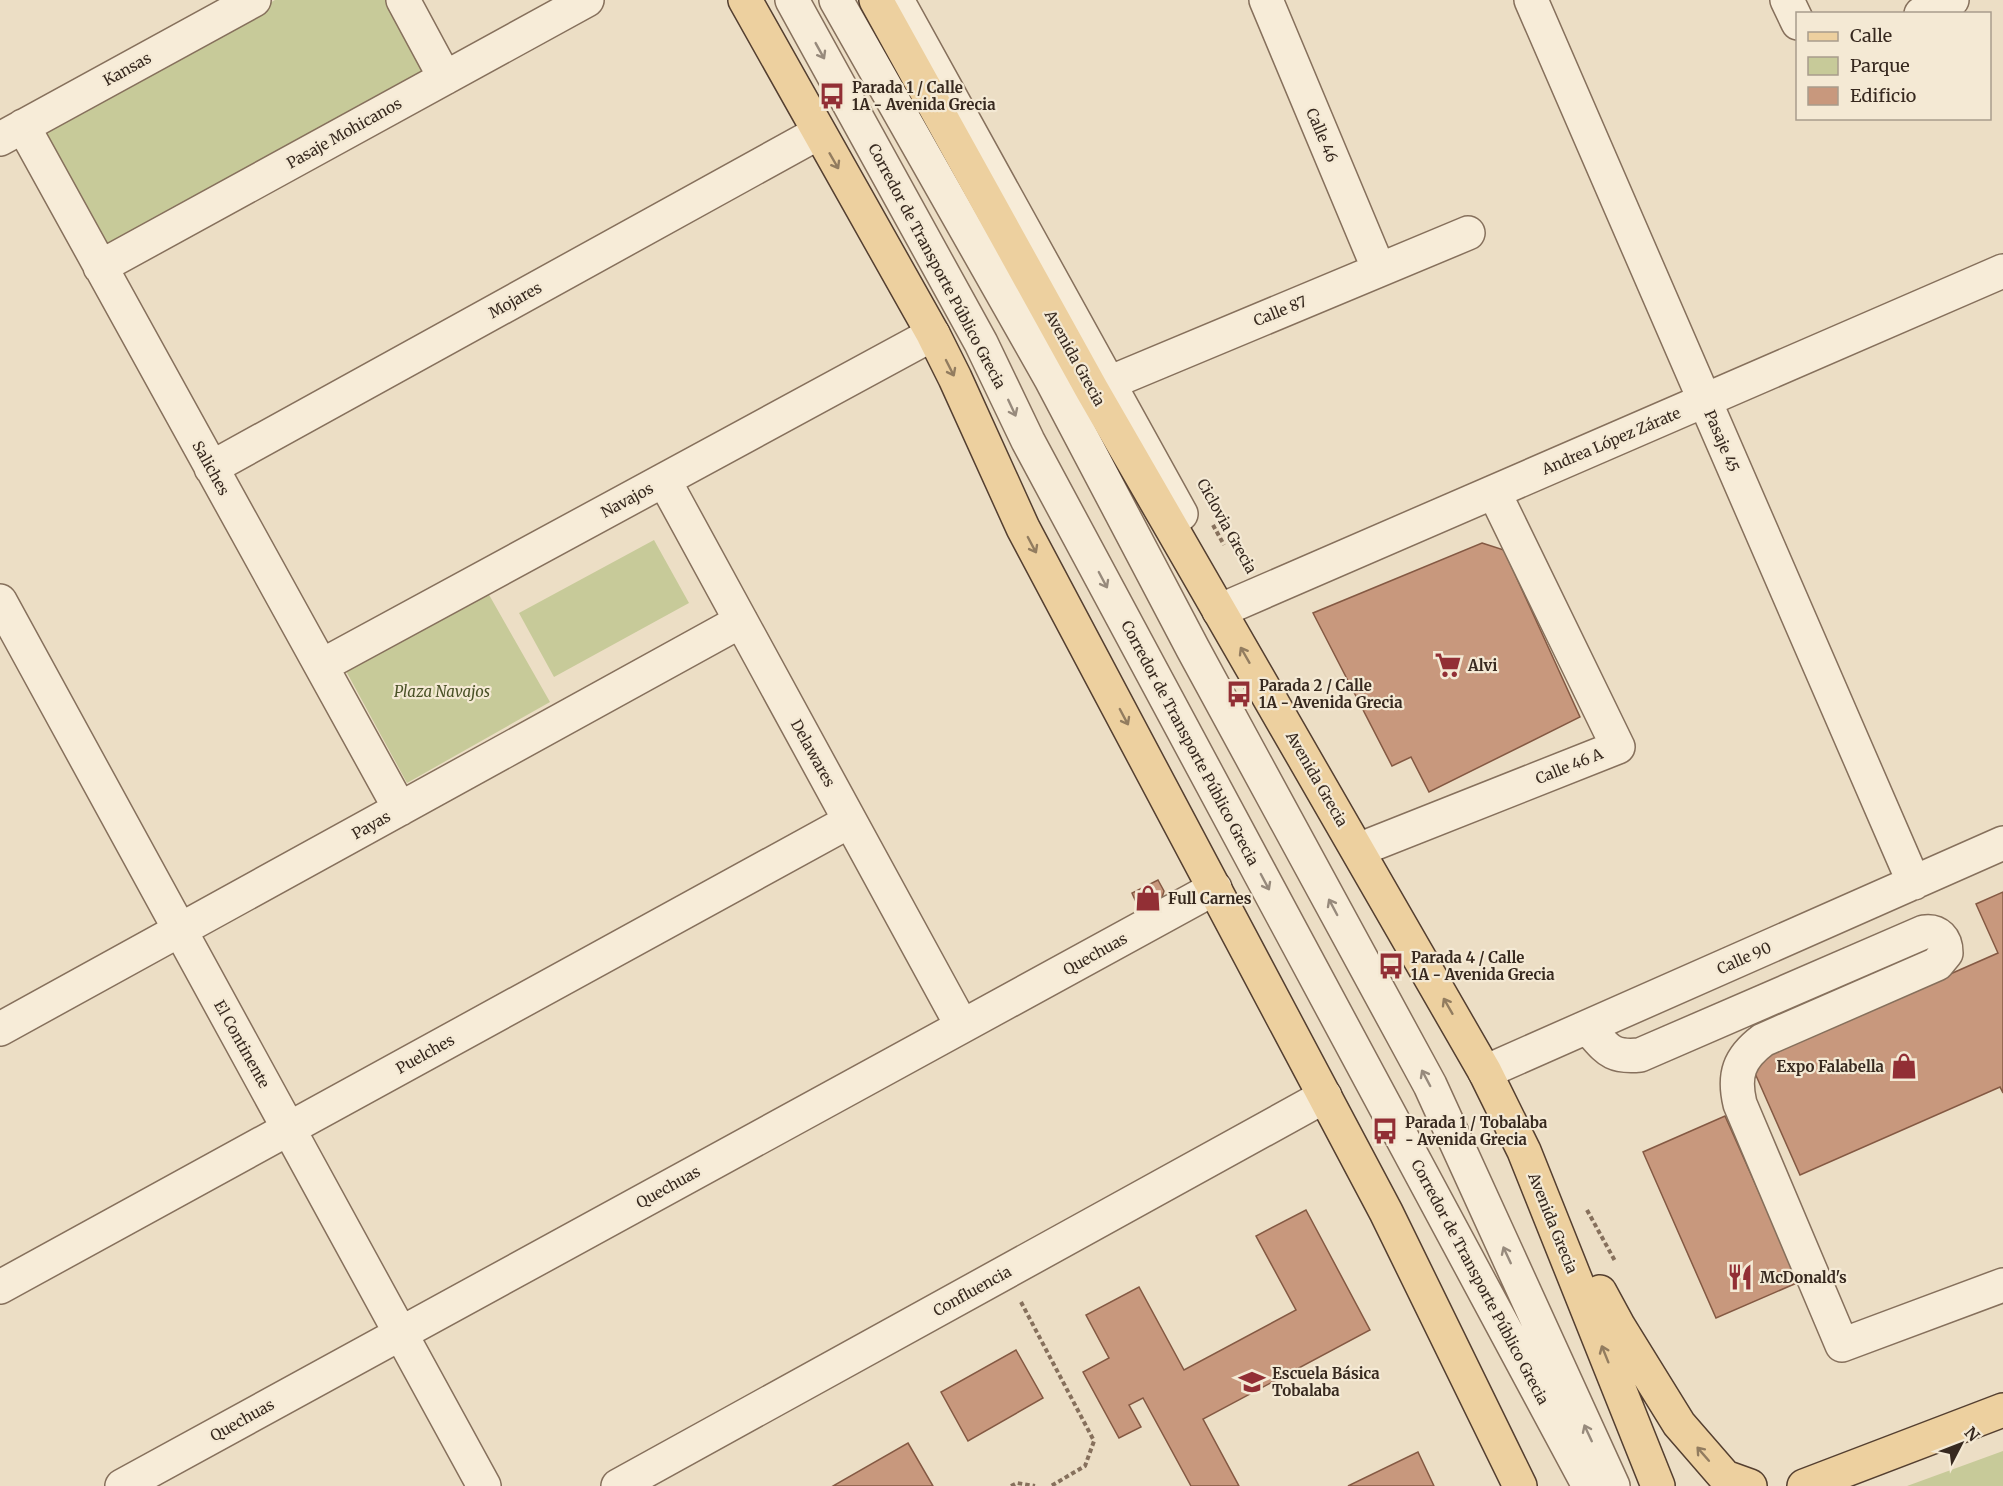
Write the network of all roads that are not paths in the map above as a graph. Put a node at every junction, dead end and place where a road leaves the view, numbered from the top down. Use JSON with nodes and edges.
{"nodes":[{"id":1,"x":254,"y":0,"type":"edge"},
{"id":2,"x":403,"y":0,"type":"edge"},
{"id":3,"x":587,"y":0,"type":"edge"},
{"id":4,"x":744,"y":0,"type":"edge"},
{"id":5,"x":792,"y":0,"type":"edge"},
{"id":6,"x":836,"y":0,"type":"edge"},
{"id":7,"x":876,"y":0,"type":"edge"},
{"id":8,"x":897,"y":0,"type":"edge"},
{"id":9,"x":1266,"y":0,"type":"edge"},
{"id":10,"x":1531,"y":0,"type":"edge"},
{"id":11,"x":1787,"y":0,"type":"edge"},
{"id":12,"x":1952,"y":0,"type":"edge"},
{"id":13,"x":1925,"y":12,"type":"edge"},
{"id":14,"x":1796,"y":22,"type":"edge"},
{"id":15,"x":445,"y":78,"type":"junction"},
{"id":16,"x":11,"y":132,"type":"edge"},
{"id":17,"x":818,"y":133,"type":"junction"},
{"id":18,"x":1468,"y":233,"type":"dead end"},
{"id":19,"x":100,"y":267,"type":"junction"},
{"id":20,"x":1379,"y":270,"type":"junction"},
{"id":21,"x":2003,"y":271,"type":"edge"},
{"id":22,"x":933,"y":334,"type":"junction"},
{"id":23,"x":1100,"y":386,"type":"junction"},
{"id":24,"x":1705,"y":401,"type":"junction"},
{"id":25,"x":211,"y":468,"type":"junction"},
{"id":26,"x":664,"y":480,"type":"junction"},
{"id":27,"x":1494,"y":492,"type":"junction"},
{"id":28,"x":0,"y":601,"type":"edge"},
{"id":29,"x":1214,"y":602,"type":"junction"},
{"id":30,"x":741,"y":621,"type":"junction"},
{"id":31,"x":321,"y":666,"type":"junction"},
{"id":32,"x":399,"y":809,"type":"junction"},
{"id":33,"x":850,"y":821,"type":"junction"},
{"id":34,"x":2003,"y":843,"type":"edge"},
{"id":35,"x":1358,"y":850,"type":"junction"},
{"id":36,"x":1914,"y":883,"type":"junction"},
{"id":37,"x":1215,"y":888,"type":"junction"},
{"id":38,"x":180,"y":930,"type":"junction"},
{"id":39,"x":962,"y":1026,"type":"junction"},
{"id":40,"x":1587,"y":1027,"type":"junction"},
{"id":41,"x":0,"y":1029,"type":"edge"},
{"id":42,"x":1485,"y":1072,"type":"junction"},
{"id":43,"x":1325,"y":1096,"type":"junction"},
{"id":44,"x":288,"y":1129,"type":"junction"},
{"id":45,"x":1524,"y":1151,"type":"junction"},
{"id":46,"x":2003,"y":1285,"type":"edge"},
{"id":47,"x":0,"y":1287,"type":"edge"},
{"id":48,"x":401,"y":1334,"type":"junction"},
{"id":49,"x":2003,"y":1410,"type":"edge"},
{"id":50,"x":122,"y":1486,"type":"edge"},
{"id":51,"x":484,"y":1486,"type":"edge"},
{"id":52,"x":618,"y":1486,"type":"edge"},
{"id":53,"x":1520,"y":1486,"type":"edge"},
{"id":54,"x":1589,"y":1486,"type":"edge"},
{"id":55,"x":1613,"y":1486,"type":"edge"},
{"id":56,"x":1658,"y":1486,"type":"edge"},
{"id":57,"x":1750,"y":1486,"type":"edge"},
{"id":58,"x":1804,"y":1486,"type":"edge"}],
"edges":[{"from":1,"to":16,"type":"street","name":"Kansas"},
{"from":2,"to":15,"type":"street"},
{"from":3,"to":15,"type":"street","name":"Pasaje Mohicanos"},
{"from":4,"to":17,"type":"main road"},
{"from":5,"to":54,"type":"street","name":"Corredor de Transporte Público Grecia","one_way":true},
{"from":55,"to":6,"type":"street","name":"Corredor de Transporte Público Grecia","one_way":true},
{"from":7,"to":23,"type":"main road","name":"Avenida Grecia"},
{"from":8,"to":23,"type":"street"},
{"from":9,"to":20,"type":"street","name":"Calle 46"},
{"from":10,"to":24,"type":"street","name":"Pasaje 45"},
{"from":11,"to":14,"type":"street"},
{"from":12,"to":13,"type":"street"},
{"from":15,"to":19,"type":"street","name":"Pasaje Mohicanos"},
{"from":16,"to":19,"type":"street","name":"Saliches"},
{"from":17,"to":22,"type":"main road","one_way":true},
{"from":17,"to":25,"type":"street","name":"Mojares"},
{"from":18,"to":20,"type":"street","name":"Calle 87"},
{"from":19,"to":25,"type":"street","name":"Saliches"},
{"from":20,"to":23,"type":"street","name":"Calle 87"},
{"from":21,"to":24,"type":"street","name":"Andrea López Zárate"},
{"from":22,"to":26,"type":"street","name":"Navajos"},
{"from":22,"to":37,"type":"main road","one_way":true},
{"from":23,"to":29,"type":"main road","name":"Avenida Grecia"},
{"from":24,"to":27,"type":"street","name":"Andrea López Zárate"},
{"from":24,"to":36,"type":"street","name":"Pasaje 45"},
{"from":25,"to":31,"type":"street","name":"Saliches"},
{"from":26,"to":30,"type":"street","name":"Delawares"},
{"from":26,"to":31,"type":"street","name":"Navajos"},
{"from":27,"to":29,"type":"street","name":"Andrea López Zárate"},
{"from":27,"to":35,"type":"street","name":"Calle 46 A"},
{"from":28,"to":38,"type":"street","name":"El Continente"},
{"from":35,"to":29,"type":"main road","name":"Avenida Grecia","one_way":true},
{"from":30,"to":32,"type":"street","name":"Payas"},
{"from":30,"to":33,"type":"street","name":"Delawares"},
{"from":31,"to":32,"type":"street","name":"Saliches"},
{"from":32,"to":38,"type":"street","name":"Payas"},
{"from":33,"to":39,"type":"street","name":"Delawares"},
{"from":33,"to":44,"type":"street","name":"Puelches"},
{"from":34,"to":36,"type":"street","name":"Calle 90"},
{"from":42,"to":35,"type":"main road","name":"Avenida Grecia","one_way":true},
{"from":36,"to":40,"type":"street","name":"Calle 90"},
{"from":37,"to":39,"type":"street","name":"Quechuas"},
{"from":37,"to":43,"type":"main road"},
{"from":38,"to":41,"type":"street","name":"Payas"},
{"from":38,"to":44,"type":"street","name":"El Continente"},
{"from":39,"to":48,"type":"street","name":"Quechuas"},
{"from":40,"to":42,"type":"street","name":"Calle 90"},
{"from":40,"to":46,"type":"street"},
{"from":42,"to":45,"type":"main road","name":"Avenida Grecia"},
{"from":43,"to":52,"type":"street","name":"Confluencia"},
{"from":43,"to":53,"type":"main road"},
{"from":44,"to":47,"type":"street","name":"Puelches"},
{"from":44,"to":48,"type":"street","name":"El Continente"},
{"from":56,"to":45,"type":"main road","name":"Avenida Grecia","one_way":true},
{"from":57,"to":45,"type":"main road","one_way":true},
{"from":48,"to":50,"type":"street","name":"Quechuas"},
{"from":48,"to":51,"type":"street","name":"El Continente"},
{"from":49,"to":58,"type":"main road"}]}
